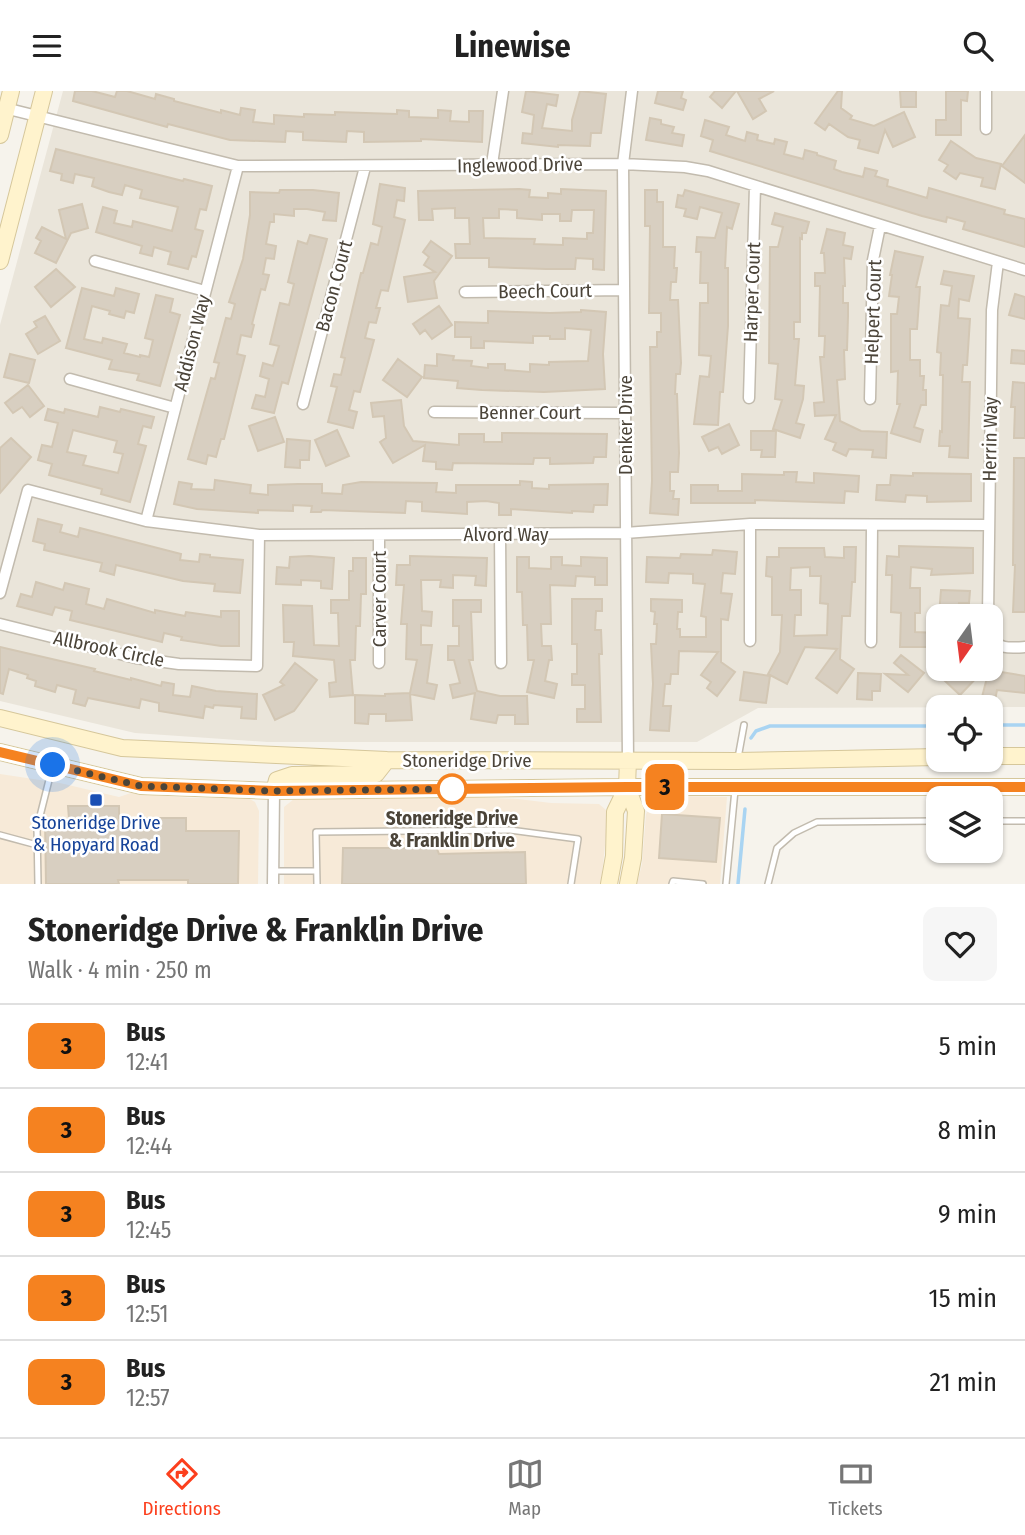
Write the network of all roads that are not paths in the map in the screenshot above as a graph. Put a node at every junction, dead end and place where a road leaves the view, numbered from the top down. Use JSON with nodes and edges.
{"nodes":[{"id":1,"x":11,"y":91,"type":"edge"},
{"id":2,"x":44,"y":91,"type":"edge"},
{"id":3,"x":503,"y":91,"type":"edge"},
{"id":4,"x":632,"y":91,"type":"edge"},
{"id":5,"x":986,"y":91,"type":"edge"},
{"id":6,"x":2,"y":109,"type":"edge"},
{"id":7,"x":37,"y":118,"type":"junction"},
{"id":8,"x":986,"y":129,"type":"dead end"},
{"id":9,"x":0,"y":135,"type":"edge"},
{"id":10,"x":623,"y":164,"type":"junction"},
{"id":11,"x":492,"y":165,"type":"junction"},
{"id":12,"x":238,"y":166,"type":"junction"},
{"id":13,"x":365,"y":167,"type":"junction"},
{"id":14,"x":755,"y":186,"type":"junction"},
{"id":15,"x":880,"y":226,"type":"junction"},
{"id":16,"x":0,"y":261,"type":"edge"},
{"id":17,"x":95,"y":261,"type":"dead end"},
{"id":18,"x":998,"y":262,"type":"junction"},
{"id":19,"x":1025,"y":270,"type":"edge"},
{"id":20,"x":624,"y":290,"type":"junction"},
{"id":21,"x":205,"y":291,"type":"junction"},
{"id":22,"x":465,"y":292,"type":"dead end"},
{"id":23,"x":70,"y":379,"type":"dead end"},
{"id":24,"x":749,"y":398,"type":"dead end"},
{"id":25,"x":870,"y":399,"type":"dead end"},
{"id":26,"x":303,"y":404,"type":"dead end"},
{"id":27,"x":175,"y":408,"type":"junction"},
{"id":28,"x":434,"y":412,"type":"dead end"},
{"id":29,"x":625,"y":413,"type":"junction"},
{"id":30,"x":146,"y":521,"type":"junction"},
{"id":31,"x":750,"y":524,"type":"junction"},
{"id":32,"x":989,"y":525,"type":"junction"},
{"id":33,"x":872,"y":526,"type":"junction"},
{"id":34,"x":625,"y":533,"type":"junction"},
{"id":35,"x":500,"y":534,"type":"junction"},
{"id":36,"x":259,"y":535,"type":"junction"},
{"id":37,"x":379,"y":535,"type":"junction"},
{"id":38,"x":0,"y":593,"type":"edge"},
{"id":39,"x":988,"y":604,"type":"edge"},
{"id":40,"x":0,"y":624,"type":"edge"},
{"id":41,"x":750,"y":641,"type":"dead end"},
{"id":42,"x":871,"y":642,"type":"dead end"},
{"id":43,"x":1003,"y":647,"type":"edge"},
{"id":44,"x":1025,"y":647,"type":"edge"},
{"id":45,"x":379,"y":663,"type":"dead end"},
{"id":46,"x":501,"y":663,"type":"dead end"},
{"id":47,"x":0,"y":719,"type":"edge"},
{"id":48,"x":744,"y":725,"type":"dead end"},
{"id":49,"x":0,"y":752,"type":"edge"},
{"id":50,"x":1003,"y":756,"type":"edge"},
{"id":51,"x":1025,"y":756,"type":"edge"},
{"id":52,"x":926,"y":757,"type":"edge"},
{"id":53,"x":387,"y":760,"type":"junction"},
{"id":54,"x":628,"y":760,"type":"junction"},
{"id":55,"x":737,"y":761,"type":"junction"},
{"id":56,"x":53,"y":765,"type":"junction"},
{"id":57,"x":735,"y":786,"type":"junction"},
{"id":58,"x":1025,"y":786,"type":"edge"},
{"id":59,"x":627,"y":787,"type":"junction"},
{"id":60,"x":274,"y":791,"type":"junction"},
{"id":61,"x":926,"y":821,"type":"edge"},
{"id":62,"x":1003,"y":821,"type":"edge"},
{"id":63,"x":1025,"y":821,"type":"edge"},
{"id":64,"x":0,"y":835,"type":"edge"},
{"id":65,"x":37,"y":845,"type":"junction"},
{"id":66,"x":273,"y":871,"type":"junction"},
{"id":67,"x":316,"y":871,"type":"junction"},
{"id":68,"x":37,"y":884,"type":"edge"},
{"id":69,"x":273,"y":884,"type":"edge"},
{"id":70,"x":317,"y":884,"type":"edge"},
{"id":71,"x":571,"y":884,"type":"edge"},
{"id":72,"x":609,"y":884,"type":"edge"},
{"id":73,"x":628,"y":884,"type":"edge"},
{"id":74,"x":673,"y":884,"type":"edge"},
{"id":75,"x":703,"y":884,"type":"edge"},
{"id":76,"x":726,"y":884,"type":"edge"},
{"id":77,"x":768,"y":884,"type":"edge"}],
"edges":[{"from":1,"to":6,"type":"main road"},
{"from":2,"to":7,"type":"main road"},
{"from":3,"to":11,"type":"street"},
{"from":4,"to":10,"type":"street","name":"Denker Drive"},
{"from":5,"to":8,"type":"street"},
{"from":6,"to":7,"type":"street","name":"Inglewood Drive"},
{"from":6,"to":9,"type":"main road"},
{"from":7,"to":12,"type":"street","name":"Inglewood Drive"},
{"from":7,"to":16,"type":"main road"},
{"from":10,"to":11,"type":"street","name":"Inglewood Drive"},
{"from":10,"to":14,"type":"street","name":"Inglewood Drive"},
{"from":10,"to":20,"type":"street","name":"Denker Drive"},
{"from":11,"to":13,"type":"street","name":"Inglewood Drive"},
{"from":12,"to":13,"type":"street","name":"Inglewood Drive"},
{"from":12,"to":21,"type":"street","name":"Addison Way"},
{"from":13,"to":26,"type":"street","name":"Bacon Court"},
{"from":14,"to":15,"type":"street","name":"Inglewood Drive"},
{"from":14,"to":24,"type":"street","name":"Harper Court"},
{"from":15,"to":18,"type":"street","name":"Inglewood Drive"},
{"from":15,"to":25,"type":"street","name":"Helpert Court"},
{"from":17,"to":21,"type":"street"},
{"from":18,"to":19,"type":"street","name":"Inglewood Drive"},
{"from":18,"to":32,"type":"street","name":"Herrin Way"},
{"from":20,"to":22,"type":"street","name":"Beech Court"},
{"from":20,"to":29,"type":"street","name":"Denker Drive"},
{"from":21,"to":27,"type":"street","name":"Addison Way"},
{"from":23,"to":27,"type":"street"},
{"from":27,"to":30,"type":"street","name":"Addison Way"},
{"from":28,"to":29,"type":"street","name":"Benner Court"},
{"from":29,"to":34,"type":"street","name":"Denker Drive"},
{"from":30,"to":36,"type":"street","name":"Alvord Way"},
{"from":30,"to":38,"type":"street","name":"Alvord Way"},
{"from":31,"to":33,"type":"street","name":"Alvord Way"},
{"from":31,"to":34,"type":"street","name":"Alvord Way"},
{"from":31,"to":41,"type":"street"},
{"from":32,"to":33,"type":"street","name":"Alvord Way"},
{"from":32,"to":39,"type":"street","name":"Herrin Way"},
{"from":33,"to":42,"type":"street"},
{"from":34,"to":35,"type":"street","name":"Alvord Way"},
{"from":34,"to":54,"type":"street","name":"Denker Drive"},
{"from":35,"to":37,"type":"street","name":"Alvord Way"},
{"from":35,"to":46,"type":"street"},
{"from":36,"to":37,"type":"street","name":"Alvord Way"},
{"from":36,"to":40,"type":"street","name":"Allbrook Circle"},
{"from":37,"to":45,"type":"street","name":"Carver Court"},
{"from":43,"to":44,"type":"street"},
{"from":47,"to":53,"type":"main road","name":"Stoneridge Drive"},
{"from":48,"to":55,"type":"lane"},
{"from":49,"to":56,"type":"main road","name":"Stoneridge Drive"},
{"from":50,"to":51,"type":"main road"},
{"from":52,"to":55,"type":"main road","name":"Stoneridge Drive"},
{"from":53,"to":54,"type":"main road","name":"Stoneridge Drive"},
{"from":53,"to":60,"type":"main road"},
{"from":54,"to":55,"type":"main road","name":"Stoneridge Drive"},
{"from":54,"to":59,"type":"main road"},
{"from":56,"to":60,"type":"main road","name":"Stoneridge Drive"},
{"from":56,"to":65,"type":"lane"},
{"from":57,"to":58,"type":"main road","name":"Stoneridge Drive"},
{"from":57,"to":59,"type":"main road","name":"Stoneridge Drive"},
{"from":57,"to":76,"type":"lane"},
{"from":59,"to":60,"type":"main road","name":"Stoneridge Drive"},
{"from":59,"to":72,"type":"main road"},
{"from":59,"to":73,"type":"main road"},
{"from":60,"to":66,"type":"street"},
{"from":61,"to":77,"type":"lane"},
{"from":62,"to":63,"type":"lane"},
{"from":64,"to":65,"type":"lane"},
{"from":65,"to":68,"type":"lane"},
{"from":66,"to":67,"type":"lane"},
{"from":66,"to":69,"type":"street"},
{"from":67,"to":70,"type":"lane"},
{"from":67,"to":71,"type":"lane"},
{"from":74,"to":75,"type":"lane"}]}
